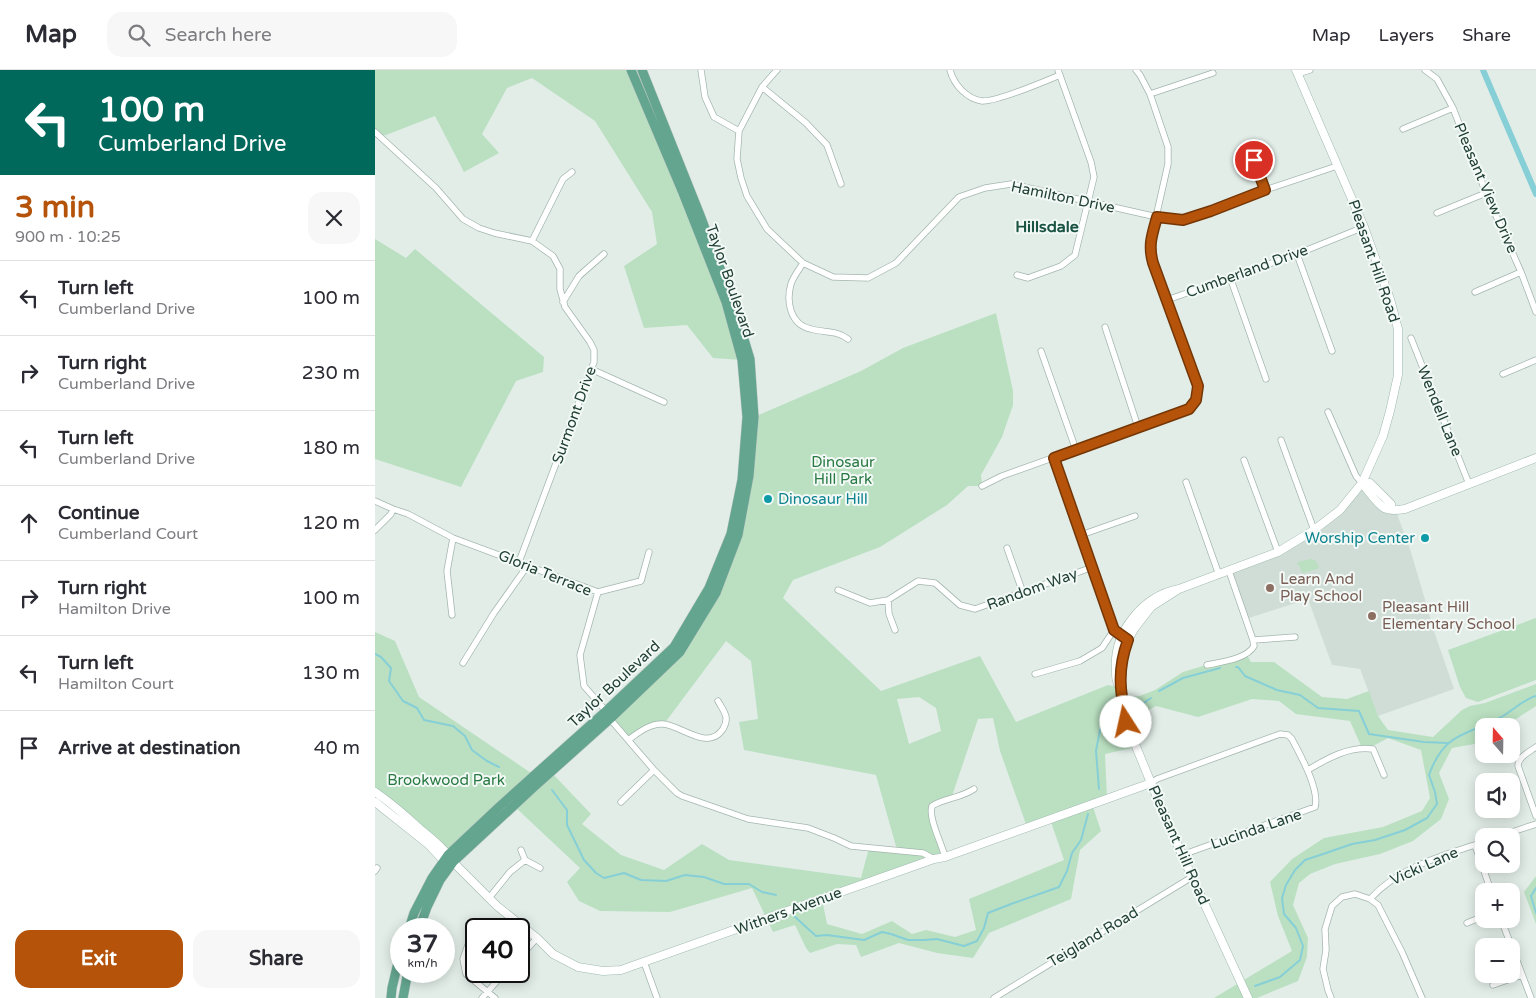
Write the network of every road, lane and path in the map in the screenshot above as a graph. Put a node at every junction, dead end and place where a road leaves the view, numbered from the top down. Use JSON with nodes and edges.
{"nodes":[{"id":1,"x":631,"y":70,"type":"edge"},
{"id":2,"x":642,"y":70,"type":"edge"},
{"id":3,"x":701,"y":70,"type":"edge"},
{"id":4,"x":777,"y":70,"type":"edge"},
{"id":5,"x":950,"y":70,"type":"edge"},
{"id":6,"x":1136,"y":70,"type":"edge"},
{"id":7,"x":1309,"y":70,"type":"edge"},
{"id":8,"x":1425,"y":70,"type":"edge"},
{"id":9,"x":1297,"y":72,"type":"edge"},
{"id":10,"x":1059,"y":73,"type":"edge"},
{"id":11,"x":1213,"y":73,"type":"dead end"},
{"id":12,"x":762,"y":87,"type":"junction"},
{"id":13,"x":1150,"y":94,"type":"junction"},
{"id":14,"x":1453,"y":108,"type":"junction"},
{"id":15,"x":1403,"y":129,"type":"dead end"},
{"id":16,"x":739,"y":131,"type":"junction"},
{"id":17,"x":375,"y":132,"type":"edge"},
{"id":18,"x":1248,"y":145,"type":"dead end"},
{"id":19,"x":1337,"y":166,"type":"junction"},
{"id":20,"x":572,"y":172,"type":"dead end"},
{"id":21,"x":841,"y":184,"type":"dead end"},
{"id":22,"x":1265,"y":190,"type":"junction"},
{"id":23,"x":1486,"y":193,"type":"junction"},
{"id":24,"x":1089,"y":202,"type":"junction"},
{"id":25,"x":1437,"y":212,"type":"dead end"},
{"id":26,"x":1157,"y":217,"type":"junction"},
{"id":27,"x":1364,"y":227,"type":"junction"},
{"id":28,"x":532,"y":241,"type":"junction"},
{"id":29,"x":604,"y":254,"type":"dead end"},
{"id":30,"x":1297,"y":254,"type":"junction"},
{"id":31,"x":803,"y":263,"type":"junction"},
{"id":32,"x":1521,"y":272,"type":"junction"},
{"id":33,"x":1017,"y":275,"type":"dead end"},
{"id":34,"x":1230,"y":277,"type":"junction"},
{"id":35,"x":1475,"y":292,"type":"dead end"},
{"id":36,"x":1167,"y":300,"type":"junction"},
{"id":37,"x":563,"y":302,"type":"junction"},
{"id":38,"x":1536,"y":312,"type":"edge"},
{"id":39,"x":1105,"y":327,"type":"dead end"},
{"id":40,"x":1411,"y":338,"type":"dead end"},
{"id":41,"x":848,"y":339,"type":"dead end"},
{"id":42,"x":1041,"y":351,"type":"dead end"},
{"id":43,"x":1332,"y":351,"type":"dead end"},
{"id":44,"x":1536,"y":360,"type":"edge"},
{"id":45,"x":591,"y":369,"type":"junction"},
{"id":46,"x":1503,"y":374,"type":"dead end"},
{"id":47,"x":1266,"y":379,"type":"dead end"},
{"id":48,"x":664,"y":402,"type":"dead end"},
{"id":49,"x":1328,"y":412,"type":"dead end"},
{"id":50,"x":1138,"y":427,"type":"junction"},
{"id":51,"x":1281,"y":440,"type":"dead end"},
{"id":52,"x":1076,"y":450,"type":"junction"},
{"id":53,"x":1054,"y":458,"type":"junction"},
{"id":54,"x":1536,"y":458,"type":"edge"},
{"id":55,"x":1244,"y":460,"type":"dead end"},
{"id":56,"x":1186,"y":482,"type":"dead end"},
{"id":57,"x":1362,"y":482,"type":"junction"},
{"id":58,"x":1469,"y":484,"type":"junction"},
{"id":59,"x":982,"y":486,"type":"dead end"},
{"id":60,"x":375,"y":501,"type":"edge"},
{"id":61,"x":393,"y":509,"type":"junction"},
{"id":62,"x":1135,"y":516,"type":"dead end"},
{"id":63,"x":375,"y":530,"type":"edge"},
{"id":64,"x":1314,"y":530,"type":"junction"},
{"id":65,"x":1081,"y":535,"type":"junction"},
{"id":66,"x":453,"y":538,"type":"junction"},
{"id":67,"x":1007,"y":548,"type":"dead end"},
{"id":68,"x":649,"y":552,"type":"dead end"},
{"id":69,"x":1278,"y":552,"type":"junction"},
{"id":70,"x":519,"y":562,"type":"junction"},
{"id":71,"x":528,"y":565,"type":"junction"},
{"id":72,"x":1093,"y":567,"type":"junction"},
{"id":73,"x":1229,"y":571,"type":"junction"},
{"id":74,"x":1219,"y":575,"type":"junction"},
{"id":75,"x":838,"y":590,"type":"dead end"},
{"id":76,"x":598,"y":592,"type":"junction"},
{"id":77,"x":1023,"y":592,"type":"junction"},
{"id":78,"x":888,"y":600,"type":"junction"},
{"id":79,"x":452,"y":616,"type":"dead end"},
{"id":80,"x":895,"y":630,"type":"dead end"},
{"id":81,"x":1114,"y":630,"type":"junction"},
{"id":82,"x":1295,"y":637,"type":"dead end"},
{"id":83,"x":1125,"y":638,"type":"junction"},
{"id":84,"x":1253,"y":640,"type":"junction"},
{"id":85,"x":463,"y":663,"type":"dead end"},
{"id":86,"x":1207,"y":665,"type":"dead end"},
{"id":87,"x":1035,"y":674,"type":"dead end"},
{"id":88,"x":718,"y":701,"type":"dead end"},
{"id":89,"x":608,"y":715,"type":"junction"},
{"id":90,"x":628,"y":740,"type":"junction"},
{"id":91,"x":1536,"y":747,"type":"edge"},
{"id":92,"x":654,"y":770,"type":"junction"},
{"id":93,"x":1308,"y":770,"type":"junction"},
{"id":94,"x":1384,"y":775,"type":"dead end"},
{"id":95,"x":1151,"y":783,"type":"junction"},
{"id":96,"x":974,"y":789,"type":"dead end"},
{"id":97,"x":375,"y":792,"type":"edge"},
{"id":98,"x":375,"y":802,"type":"edge"},
{"id":99,"x":621,"y":802,"type":"dead end"},
{"id":100,"x":1536,"y":816,"type":"edge"},
{"id":101,"x":1536,"y":824,"type":"edge"},
{"id":102,"x":1520,"y":829,"type":"edge"},
{"id":103,"x":1475,"y":845,"type":"edge"},
{"id":104,"x":521,"y":850,"type":"dead end"},
{"id":105,"x":1182,"y":855,"type":"junction"},
{"id":106,"x":945,"y":857,"type":"junction"},
{"id":107,"x":449,"y":859,"type":"junction"},
{"id":108,"x":934,"y":859,"type":"junction"},
{"id":109,"x":525,"y":860,"type":"junction"},
{"id":110,"x":540,"y":868,"type":"dead end"},
{"id":111,"x":1192,"y":876,"type":"junction"},
{"id":112,"x":489,"y":898,"type":"junction"},
{"id":113,"x":1370,"y":899,"type":"junction"},
{"id":114,"x":413,"y":918,"type":"edge"},
{"id":115,"x":423,"y":918,"type":"edge"},
{"id":116,"x":1475,"y":920,"type":"edge"},
{"id":117,"x":1467,"y":923,"type":"dead end"},
{"id":118,"x":1504,"y":928,"type":"edge"},
{"id":119,"x":537,"y":938,"type":"junction"},
{"id":120,"x":530,"y":946,"type":"edge"},
{"id":121,"x":465,"y":953,"type":"edge"},
{"id":122,"x":644,"y":962,"type":"junction"},
{"id":123,"x":465,"y":969,"type":"edge"},
{"id":124,"x":1522,"y":975,"type":"junction"},
{"id":125,"x":393,"y":983,"type":"edge"},
{"id":126,"x":406,"y":983,"type":"edge"},
{"id":127,"x":478,"y":983,"type":"edge"},
{"id":128,"x":494,"y":983,"type":"edge"},
{"id":129,"x":1493,"y":985,"type":"dead end"},
{"id":130,"x":487,"y":990,"type":"junction"},
{"id":131,"x":391,"y":998,"type":"edge"},
{"id":132,"x":403,"y":998,"type":"edge"},
{"id":133,"x":482,"y":998,"type":"edge"},
{"id":134,"x":495,"y":998,"type":"edge"},
{"id":135,"x":657,"y":998,"type":"edge"},
{"id":136,"x":994,"y":998,"type":"edge"},
{"id":137,"x":1248,"y":998,"type":"edge"},
{"id":138,"x":1331,"y":998,"type":"edge"},
{"id":139,"x":1422,"y":998,"type":"edge"},
{"id":140,"x":1531,"y":998,"type":"edge"}],
"edges":[{"from":1,"to":89,"type":"main road","name":"Taylor Boulevard"},
{"from":2,"to":89,"type":"main road","name":"Taylor Boulevard"},
{"from":3,"to":16,"type":"street"},
{"from":4,"to":12,"type":"street","name":"Hamilton Drive"},
{"from":5,"to":10,"type":"street"},
{"from":6,"to":13,"type":"street"},
{"from":7,"to":9,"type":"street"},
{"from":8,"to":14,"type":"street","name":"Pleasant View Drive"},
{"from":9,"to":19,"type":"street","name":"Pleasant Hill Road"},
{"from":10,"to":24,"type":"street"},
{"from":11,"to":13,"type":"street"},
{"from":12,"to":16,"type":"street","name":"Hamilton Drive"},
{"from":12,"to":21,"type":"street"},
{"from":13,"to":26,"type":"street"},
{"from":14,"to":15,"type":"street"},
{"from":14,"to":23,"type":"street","name":"Pleasant View Drive"},
{"from":16,"to":31,"type":"street","name":"Hamilton Drive"},
{"from":17,"to":28,"type":"street","name":"Surmont Drive"},
{"from":18,"to":22,"type":"street"},
{"from":19,"to":22,"type":"street","name":"Hamilton Drive"},
{"from":19,"to":27,"type":"street","name":"Pleasant Hill Road"},
{"from":20,"to":28,"type":"street"},
{"from":22,"to":26,"type":"street","name":"Hamilton Drive"},
{"from":23,"to":25,"type":"street"},
{"from":23,"to":32,"type":"street","name":"Pleasant View Drive"},
{"from":24,"to":26,"type":"street","name":"Hamilton Drive"},
{"from":24,"to":31,"type":"street","name":"Hamilton Drive"},
{"from":24,"to":33,"type":"street"},
{"from":26,"to":36,"type":"street"},
{"from":27,"to":30,"type":"street","name":"Cumberland Drive"},
{"from":27,"to":57,"type":"street","name":"Pleasant Hill Road"},
{"from":28,"to":37,"type":"street","name":"Surmont Drive"},
{"from":29,"to":37,"type":"street"},
{"from":30,"to":34,"type":"street","name":"Cumberland Drive"},
{"from":30,"to":43,"type":"street"},
{"from":31,"to":41,"type":"street"},
{"from":32,"to":35,"type":"street"},
{"from":32,"to":38,"type":"street","name":"Pleasant View Drive"},
{"from":34,"to":36,"type":"street","name":"Cumberland Drive"},
{"from":34,"to":47,"type":"street"},
{"from":36,"to":50,"type":"street","name":"Cumberland Drive"},
{"from":37,"to":45,"type":"street","name":"Surmont Drive"},
{"from":39,"to":50,"type":"street"},
{"from":40,"to":58,"type":"street","name":"Wendell Lane"},
{"from":42,"to":52,"type":"street"},
{"from":44,"to":46,"type":"street"},
{"from":45,"to":48,"type":"street"},
{"from":45,"to":70,"type":"street","name":"Surmont Drive"},
{"from":49,"to":57,"type":"street"},
{"from":50,"to":52,"type":"street","name":"Cumberland Drive"},
{"from":51,"to":64,"type":"street"},
{"from":52,"to":53,"type":"street","name":"Cumberland Drive"},
{"from":53,"to":59,"type":"street","name":"Cumberland Drive"},
{"from":53,"to":65,"type":"street"},
{"from":54,"to":58,"type":"street"},
{"from":55,"to":69,"type":"street"},
{"from":56,"to":74,"type":"street"},
{"from":57,"to":58,"type":"street"},
{"from":57,"to":64,"type":"street","name":"Pleasant Hill Road"},
{"from":60,"to":61,"type":"street","name":"Gloria Terrace"},
{"from":61,"to":63,"type":"street"},
{"from":61,"to":66,"type":"street","name":"Gloria Terrace"},
{"from":62,"to":65,"type":"street"},
{"from":64,"to":69,"type":"street","name":"Pleasant Hill Road"},
{"from":65,"to":72,"type":"street"},
{"from":66,"to":70,"type":"street","name":"Gloria Terrace"},
{"from":66,"to":79,"type":"street"},
{"from":67,"to":77,"type":"street"},
{"from":68,"to":76,"type":"street"},
{"from":69,"to":73,"type":"street","name":"Pleasant Hill Road"},
{"from":70,"to":71,"type":"street","name":"Gloria Terrace"},
{"from":71,"to":76,"type":"street","name":"Gloria Terrace"},
{"from":71,"to":85,"type":"street"},
{"from":72,"to":77,"type":"street","name":"Random Way"},
{"from":72,"to":81,"type":"street"},
{"from":73,"to":74,"type":"street","name":"Pleasant Hill Road"},
{"from":73,"to":84,"type":"street"},
{"from":74,"to":83,"type":"street","name":"Pleasant Hill Road"},
{"from":75,"to":78,"type":"street"},
{"from":76,"to":89,"type":"street","name":"Gloria Terrace"},
{"from":77,"to":78,"type":"street","name":"Random Way"},
{"from":78,"to":80,"type":"street"},
{"from":81,"to":83,"type":"street"},
{"from":81,"to":87,"type":"street"},
{"from":82,"to":84,"type":"street"},
{"from":83,"to":95,"type":"street","name":"Pleasant Hill Road"},
{"from":84,"to":86,"type":"street"},
{"from":88,"to":90,"type":"street"},
{"from":89,"to":90,"type":"street","name":"Gloria Terrace"},
{"from":89,"to":107,"type":"main road","name":"Taylor Boulevard"},
{"from":90,"to":92,"type":"street","name":"Gloria Terrace"},
{"from":91,"to":100,"type":"street"},
{"from":92,"to":99,"type":"street"},
{"from":92,"to":108,"type":"street","name":"Gloria Terrace"},
{"from":93,"to":94,"type":"street"},
{"from":93,"to":95,"type":"street","name":"Lucinda Lane"},
{"from":93,"to":105,"type":"street","name":"Lucinda Lane"},
{"from":95,"to":105,"type":"street","name":"Pleasant Hill Road"},
{"from":95,"to":106,"type":"street","name":"Withers Avenue"},
{"from":96,"to":106,"type":"street"},
{"from":97,"to":107,"type":"street","name":"Withers Avenue"},
{"from":98,"to":107,"type":"street","name":"Withers Avenue"},
{"from":101,"to":102,"type":"street"},
{"from":103,"to":113,"type":"street","name":"Vicki Lane"},
{"from":104,"to":109,"type":"street"},
{"from":105,"to":111,"type":"street","name":"Pleasant Hill Road"},
{"from":106,"to":108,"type":"street","name":"Withers Avenue"},
{"from":107,"to":112,"type":"street","name":"Withers Avenue"},
{"from":107,"to":114,"type":"main road","name":"Taylor Boulevard"},
{"from":107,"to":115,"type":"main road","name":"Taylor Boulevard"},
{"from":108,"to":122,"type":"street","name":"Withers Avenue"},
{"from":109,"to":110,"type":"street"},
{"from":109,"to":112,"type":"street"},
{"from":111,"to":136,"type":"street","name":"Teigland Road"},
{"from":111,"to":137,"type":"street","name":"Pleasant Hill Road"},
{"from":112,"to":119,"type":"street","name":"Withers Avenue"},
{"from":113,"to":138,"type":"street"},
{"from":113,"to":139,"type":"street"},
{"from":116,"to":117,"type":"street"},
{"from":118,"to":124,"type":"street"},
{"from":119,"to":120,"type":"street"},
{"from":119,"to":122,"type":"street","name":"Withers Avenue"},
{"from":121,"to":123,"type":"street"},
{"from":122,"to":135,"type":"street"},
{"from":124,"to":129,"type":"street"},
{"from":124,"to":140,"type":"street"},
{"from":125,"to":131,"type":"main road"},
{"from":126,"to":132,"type":"main road"},
{"from":127,"to":130,"type":"street"},
{"from":128,"to":130,"type":"street"},
{"from":130,"to":133,"type":"street"},
{"from":130,"to":134,"type":"street"}]}
